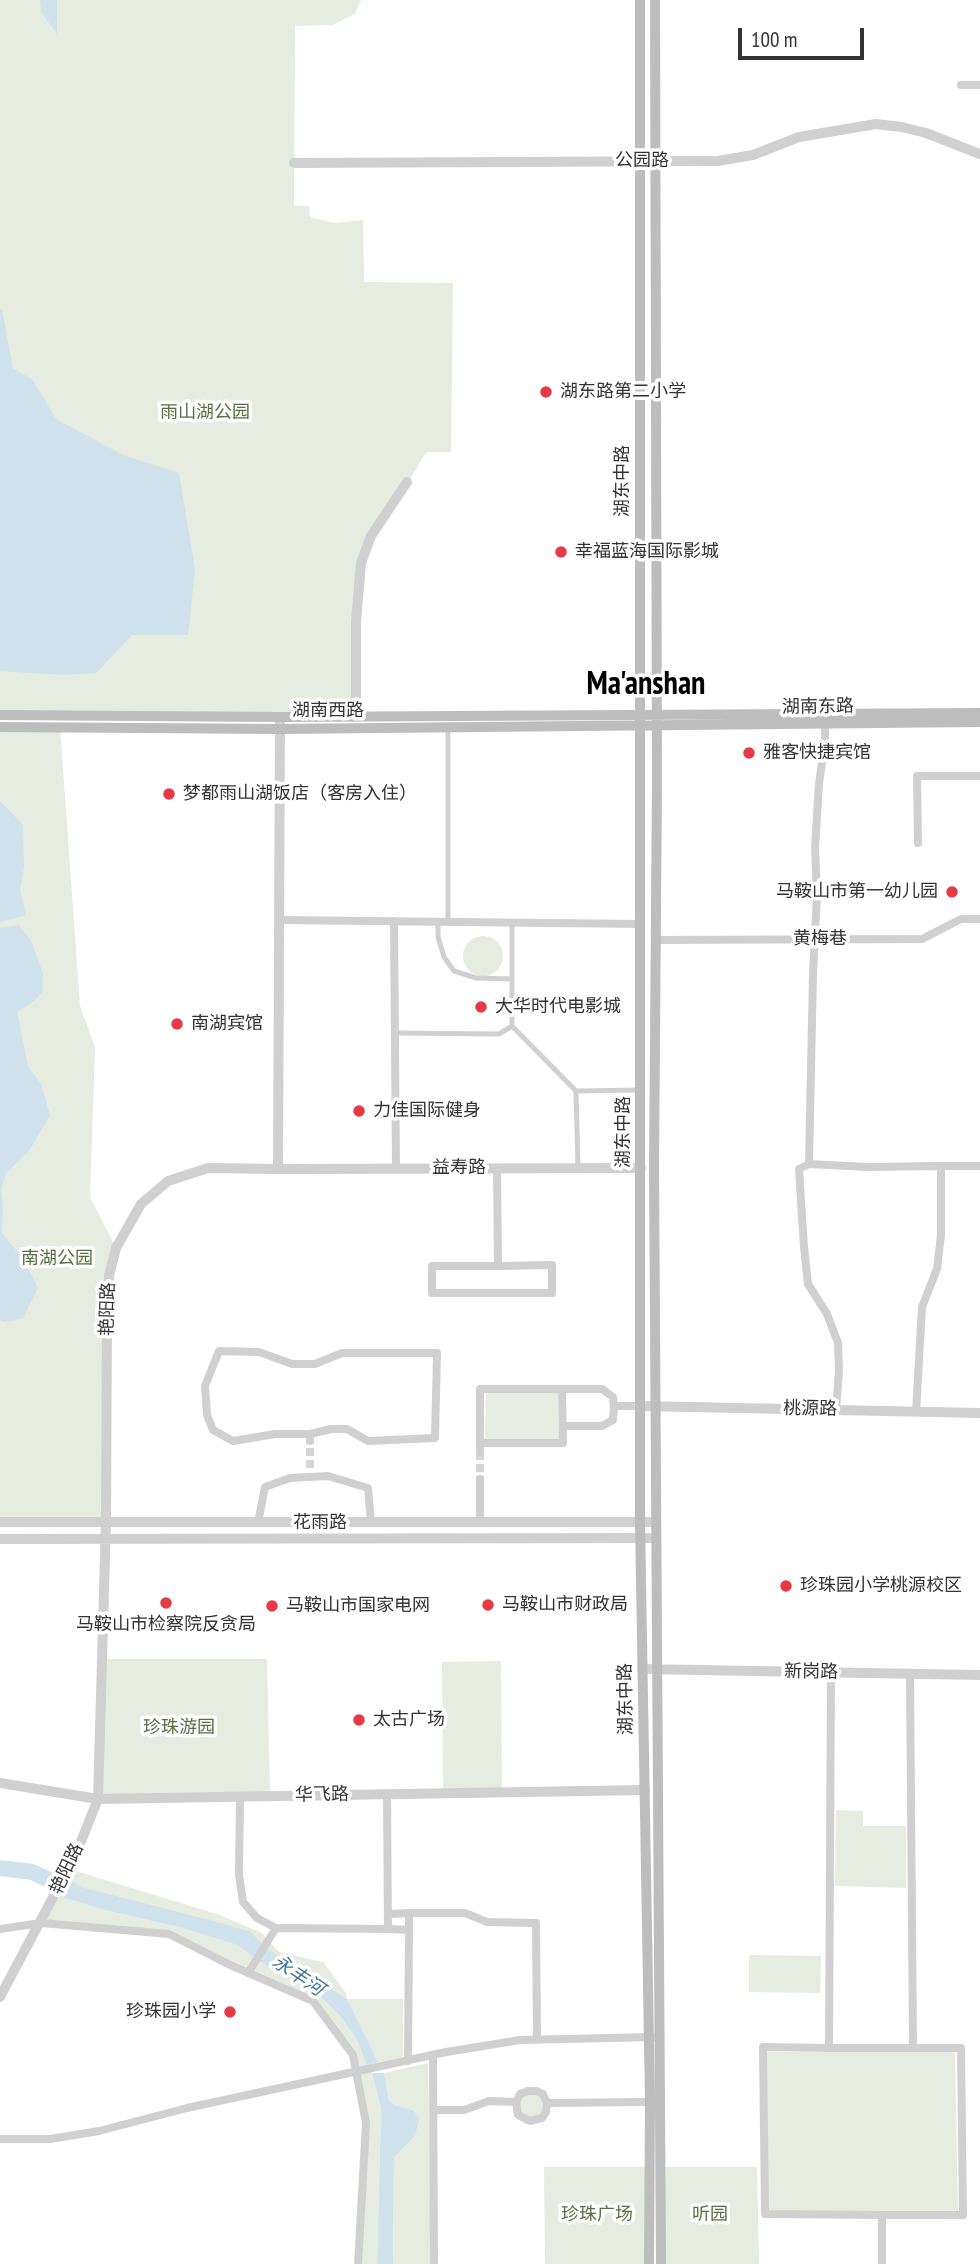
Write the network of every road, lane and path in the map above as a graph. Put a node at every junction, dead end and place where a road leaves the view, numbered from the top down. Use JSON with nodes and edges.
{"nodes":[{"id":1,"x":640,"y":0,"type":"edge"},
{"id":2,"x":655,"y":0,"type":"edge"},
{"id":3,"x":961,"y":85,"type":"dead end"},
{"id":4,"x":980,"y":85,"type":"edge"},
{"id":5,"x":980,"y":154,"type":"edge"},
{"id":6,"x":641,"y":161,"type":"junction"},
{"id":7,"x":656,"y":161,"type":"junction"},
{"id":8,"x":294,"y":163,"type":"dead end"},
{"id":9,"x":407,"y":482,"type":"dead end"},
{"id":10,"x":980,"y":713,"type":"edge"},
{"id":11,"x":0,"y":715,"type":"edge"},
{"id":12,"x":356,"y":716,"type":"junction"},
{"id":13,"x":640,"y":721,"type":"junction"},
{"id":14,"x":657,"y":721,"type":"junction"},
{"id":15,"x":980,"y":722,"type":"edge"},
{"id":16,"x":280,"y":723,"type":"junction"},
{"id":17,"x":825,"y":724,"type":"junction"},
{"id":18,"x":0,"y":727,"type":"edge"},
{"id":19,"x":448,"y":727,"type":"junction"},
{"id":20,"x":980,"y":776,"type":"edge"},
{"id":21,"x":918,"y":843,"type":"dead end"},
{"id":22,"x":980,"y":919,"type":"edge"},
{"id":23,"x":279,"y":920,"type":"junction"},
{"id":24,"x":394,"y":921,"type":"junction"},
{"id":25,"x":438,"y":922,"type":"junction"},
{"id":26,"x":448,"y":922,"type":"junction"},
{"id":27,"x":512,"y":922,"type":"junction"},
{"id":28,"x":640,"y":924,"type":"junction"},
{"id":29,"x":815,"y":939,"type":"junction"},
{"id":30,"x":656,"y":940,"type":"junction"},
{"id":31,"x":512,"y":979,"type":"junction"},
{"id":32,"x":512,"y":1026,"type":"junction"},
{"id":33,"x":395,"y":1033,"type":"junction"},
{"id":34,"x":641,"y":1090,"type":"junction"},
{"id":35,"x":576,"y":1091,"type":"junction"},
{"id":36,"x":809,"y":1164,"type":"junction"},
{"id":37,"x":941,"y":1166,"type":"junction"},
{"id":38,"x":980,"y":1166,"type":"edge"},
{"id":39,"x":396,"y":1168,"type":"junction"},
{"id":40,"x":497,"y":1168,"type":"junction"},
{"id":41,"x":578,"y":1168,"type":"junction"},
{"id":42,"x":641,"y":1168,"type":"junction"},
{"id":43,"x":278,"y":1169,"type":"junction"},
{"id":44,"x":498,"y":1266,"type":"junction"},
{"id":45,"x":562,"y":1388,"type":"junction"},
{"id":46,"x":614,"y":1406,"type":"junction"},
{"id":47,"x":640,"y":1406,"type":"junction"},
{"id":48,"x":656,"y":1406,"type":"junction"},
{"id":49,"x":836,"y":1410,"type":"junction"},
{"id":50,"x":916,"y":1412,"type":"junction"},
{"id":51,"x":980,"y":1413,"type":"edge"},
{"id":52,"x":563,"y":1426,"type":"junction"},
{"id":53,"x":310,"y":1437,"type":"joint"},
{"id":54,"x":480,"y":1479,"type":"tunnel mouth"},
{"id":55,"x":106,"y":1521,"type":"junction"},
{"id":56,"x":0,"y":1522,"type":"edge"},
{"id":57,"x":656,"y":1522,"type":"junction"},
{"id":58,"x":258,"y":1523,"type":"junction"},
{"id":59,"x":640,"y":1523,"type":"junction"},
{"id":60,"x":371,"y":1524,"type":"junction"},
{"id":61,"x":480,"y":1524,"type":"junction"},
{"id":62,"x":640,"y":1538,"type":"junction"},
{"id":63,"x":656,"y":1538,"type":"junction"},
{"id":64,"x":0,"y":1539,"type":"edge"},
{"id":65,"x":105,"y":1539,"type":"junction"},
{"id":66,"x":642,"y":1669,"type":"junction"},
{"id":67,"x":658,"y":1669,"type":"junction"},
{"id":68,"x":831,"y":1672,"type":"junction"},
{"id":69,"x":910,"y":1674,"type":"junction"},
{"id":70,"x":980,"y":1675,"type":"edge"},
{"id":71,"x":0,"y":1783,"type":"edge"},
{"id":72,"x":645,"y":1790,"type":"junction"},
{"id":73,"x":387,"y":1794,"type":"junction"},
{"id":74,"x":240,"y":1797,"type":"junction"},
{"id":75,"x":98,"y":1799,"type":"junction"},
{"id":76,"x":409,"y":1913,"type":"junction"},
{"id":77,"x":388,"y":1914,"type":"junction"},
{"id":78,"x":41,"y":1923,"type":"junction"},
{"id":79,"x":276,"y":1928,"type":"junction"},
{"id":80,"x":0,"y":1929,"type":"edge"},
{"id":81,"x":388,"y":1929,"type":"junction"},
{"id":82,"x":409,"y":1930,"type":"junction"},
{"id":83,"x":248,"y":1973,"type":"junction"},
{"id":84,"x":0,"y":1997,"type":"edge"},
{"id":85,"x":649,"y":2037,"type":"junction"},
{"id":86,"x":661,"y":2037,"type":"junction"},
{"id":87,"x":537,"y":2040,"type":"junction"},
{"id":88,"x":913,"y":2047,"type":"junction"},
{"id":89,"x":830,"y":2048,"type":"junction"},
{"id":90,"x":433,"y":2055,"type":"junction"},
{"id":91,"x":408,"y":2061,"type":"junction"},
{"id":92,"x":356,"y":2073,"type":"junction"},
{"id":93,"x":516,"y":2102,"type":"junction"},
{"id":94,"x":650,"y":2102,"type":"junction"},
{"id":95,"x":547,"y":2103,"type":"junction"},
{"id":96,"x":433,"y":2110,"type":"junction"},
{"id":97,"x":0,"y":2139,"type":"edge"},
{"id":98,"x":882,"y":2215,"type":"junction"},
{"id":99,"x":358,"y":2264,"type":"edge"},
{"id":100,"x":434,"y":2264,"type":"edge"},
{"id":101,"x":649,"y":2264,"type":"edge"},
{"id":102,"x":661,"y":2264,"type":"edge"},
{"id":103,"x":882,"y":2264,"type":"edge"}],
"edges":[{"from":1,"to":6,"type":"main road","name":"湖东中路"},
{"from":2,"to":7,"type":"main road","name":"湖东中路"},
{"from":3,"to":4,"type":"street"},
{"from":5,"to":7,"type":"street","name":"公园路"},
{"from":6,"to":7,"type":"street","name":"公园路"},
{"from":6,"to":8,"type":"street","name":"公园路"},
{"from":6,"to":13,"type":"main road","name":"湖东中路"},
{"from":7,"to":14,"type":"main road","name":"湖东中路"},
{"from":9,"to":12,"type":"street"},
{"from":10,"to":14,"type":"main road"},
{"from":11,"to":16,"type":"main road","name":"湖南西路"},
{"from":12,"to":13,"type":"main road","name":"湖南西路"},
{"from":12,"to":16,"type":"main road","name":"湖南西路"},
{"from":13,"to":14,"type":"main road"},
{"from":13,"to":19,"type":"main road","name":"湖南西路"},
{"from":13,"to":28,"type":"main road","name":"湖东中路"},
{"from":14,"to":17,"type":"main road","name":"湖南东路"},
{"from":14,"to":30,"type":"main road","name":"湖东中路"},
{"from":15,"to":17,"type":"main road","name":"湖南东路"},
{"from":16,"to":18,"type":"main road","name":"湖南西路"},
{"from":16,"to":19,"type":"main road","name":"湖南西路"},
{"from":16,"to":23,"type":"street"},
{"from":17,"to":29,"type":"street"},
{"from":19,"to":26,"type":"street"},
{"from":20,"to":21,"type":"street"},
{"from":22,"to":29,"type":"street","name":"黄梅巷"},
{"from":23,"to":24,"type":"street"},
{"from":23,"to":43,"type":"street"},
{"from":24,"to":25,"type":"street"},
{"from":24,"to":33,"type":"street"},
{"from":25,"to":26,"type":"street"},
{"from":25,"to":31,"type":"street"},
{"from":26,"to":27,"type":"street"},
{"from":27,"to":28,"type":"street"},
{"from":27,"to":31,"type":"street"},
{"from":28,"to":34,"type":"main road","name":"湖东中路"},
{"from":29,"to":30,"type":"street","name":"黄梅巷"},
{"from":29,"to":36,"type":"street"},
{"from":30,"to":48,"type":"main road","name":"湖东中路"},
{"from":31,"to":32,"type":"street"},
{"from":32,"to":33,"type":"street"},
{"from":32,"to":35,"type":"street"},
{"from":33,"to":39,"type":"street"},
{"from":34,"to":35,"type":"street"},
{"from":34,"to":42,"type":"main road","name":"湖东中路"},
{"from":35,"to":41,"type":"street"},
{"from":36,"to":37,"type":"street"},
{"from":36,"to":49,"type":"street"},
{"from":37,"to":38,"type":"street"},
{"from":37,"to":50,"type":"street"},
{"from":39,"to":40,"type":"street","name":"益寿路"},
{"from":39,"to":43,"type":"street","name":"益寿路"},
{"from":40,"to":41,"type":"street","name":"益寿路"},
{"from":40,"to":44,"type":"street"},
{"from":41,"to":42,"type":"street","name":"益寿路"},
{"from":42,"to":47,"type":"main road","name":"湖东中路"},
{"from":43,"to":55,"type":"street","name":"艳阳路"},
{"from":44,"to":44,"type":"street"},
{"from":45,"to":46,"type":"street"},
{"from":45,"to":52,"type":"street"},
{"from":45,"to":52,"type":"street"},
{"from":46,"to":47,"type":"street"},
{"from":46,"to":52,"type":"street"},
{"from":47,"to":48,"type":"street","name":"桃源路"},
{"from":47,"to":59,"type":"main road","name":"湖东中路"},
{"from":48,"to":49,"type":"street","name":"桃源路"},
{"from":48,"to":57,"type":"main road","name":"湖东中路"},
{"from":49,"to":50,"type":"street","name":"桃源路"},
{"from":50,"to":51,"type":"street","name":"桃源路"},
{"from":53,"to":53,"type":"street"},
{"from":54,"to":61,"type":"street"},
{"from":55,"to":56,"type":"street","name":"花雨路"},
{"from":55,"to":58,"type":"street","name":"花雨路"},
{"from":55,"to":65,"type":"street","name":"艳阳路"},
{"from":57,"to":59,"type":"street","name":"花雨路"},
{"from":57,"to":63,"type":"main road","name":"湖东中路"},
{"from":58,"to":60,"type":"street","name":"花雨路"},
{"from":58,"to":60,"type":"street"},
{"from":59,"to":61,"type":"street","name":"花雨路"},
{"from":59,"to":62,"type":"main road","name":"湖东中路"},
{"from":60,"to":61,"type":"street","name":"花雨路"},
{"from":62,"to":63,"type":"street"},
{"from":62,"to":65,"type":"street"},
{"from":62,"to":66,"type":"main road","name":"湖东中路"},
{"from":63,"to":67,"type":"main road","name":"湖东中路"},
{"from":64,"to":65,"type":"street"},
{"from":65,"to":75,"type":"street","name":"艳阳路"},
{"from":66,"to":67,"type":"street","name":"新岗路"},
{"from":66,"to":72,"type":"main road","name":"湖东中路"},
{"from":67,"to":68,"type":"street","name":"新岗路"},
{"from":67,"to":86,"type":"main road","name":"湖东中路"},
{"from":68,"to":69,"type":"street","name":"新岗路"},
{"from":68,"to":89,"type":"street"},
{"from":69,"to":70,"type":"street","name":"新岗路"},
{"from":69,"to":88,"type":"street"},
{"from":71,"to":75,"type":"street","name":"华飞路"},
{"from":72,"to":73,"type":"street","name":"华飞路"},
{"from":72,"to":85,"type":"main road","name":"湖东中路"},
{"from":73,"to":74,"type":"street","name":"华飞路"},
{"from":73,"to":77,"type":"street"},
{"from":74,"to":75,"type":"street","name":"华飞路"},
{"from":74,"to":79,"type":"street"},
{"from":75,"to":78,"type":"street","name":"艳阳路"},
{"from":76,"to":77,"type":"street"},
{"from":76,"to":82,"type":"street"},
{"from":76,"to":87,"type":"street"},
{"from":77,"to":81,"type":"street"},
{"from":78,"to":80,"type":"street"},
{"from":78,"to":83,"type":"street"},
{"from":78,"to":84,"type":"street","name":"艳阳路"},
{"from":79,"to":81,"type":"street"},
{"from":79,"to":83,"type":"street"},
{"from":81,"to":82,"type":"street"},
{"from":82,"to":91,"type":"street"},
{"from":83,"to":92,"type":"street"},
{"from":85,"to":86,"type":"street"},
{"from":85,"to":87,"type":"street"},
{"from":85,"to":94,"type":"main road","name":"湖东中路"},
{"from":86,"to":102,"type":"main road","name":"湖东中路"},
{"from":87,"to":90,"type":"street"},
{"from":88,"to":89,"type":"street"},
{"from":88,"to":98,"type":"street"},
{"from":89,"to":98,"type":"street"},
{"from":90,"to":91,"type":"street"},
{"from":90,"to":96,"type":"street"},
{"from":91,"to":92,"type":"street"},
{"from":92,"to":97,"type":"street"},
{"from":92,"to":99,"type":"street"},
{"from":93,"to":95,"type":"street"},
{"from":93,"to":95,"type":"street"},
{"from":93,"to":96,"type":"street"},
{"from":94,"to":95,"type":"street"},
{"from":94,"to":101,"type":"main road","name":"湖东中路"},
{"from":96,"to":100,"type":"street"},
{"from":98,"to":103,"type":"street"}]}
